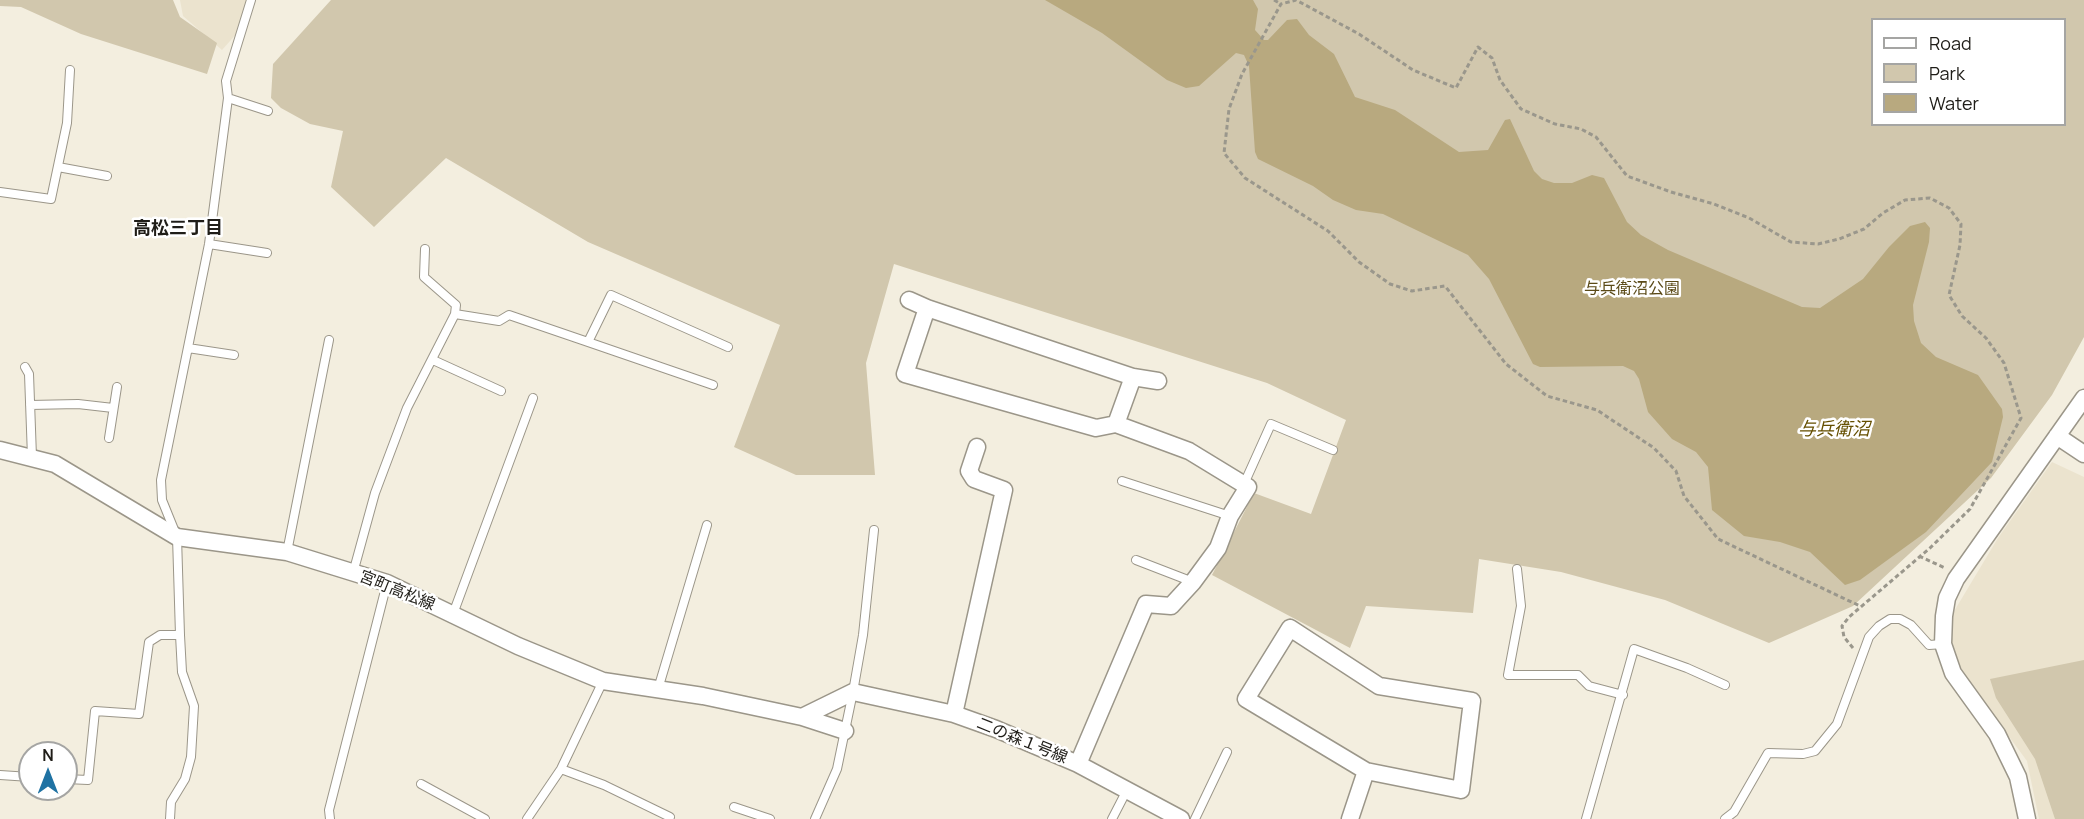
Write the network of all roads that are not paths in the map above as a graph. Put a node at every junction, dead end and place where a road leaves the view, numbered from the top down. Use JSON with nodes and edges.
{"nodes":[{"id":1,"x":251,"y":0,"type":"edge"},
{"id":2,"x":70,"y":70,"type":"dead end"},
{"id":3,"x":228,"y":98,"type":"junction"},
{"id":4,"x":268,"y":111,"type":"dead end"},
{"id":5,"x":58,"y":167,"type":"junction"},
{"id":6,"x":107,"y":176,"type":"dead end"},
{"id":7,"x":0,"y":192,"type":"edge"},
{"id":8,"x":209,"y":244,"type":"junction"},
{"id":9,"x":425,"y":249,"type":"dead end"},
{"id":10,"x":267,"y":253,"type":"dead end"},
{"id":11,"x":909,"y":300,"type":"dead end"},
{"id":12,"x":927,"y":308,"type":"junction"},
{"id":13,"x":455,"y":314,"type":"junction"},
{"id":14,"x":329,"y":340,"type":"dead end"},
{"id":15,"x":588,"y":342,"type":"junction"},
{"id":16,"x":728,"y":347,"type":"dead end"},
{"id":17,"x":188,"y":348,"type":"junction"},
{"id":18,"x":234,"y":355,"type":"dead end"},
{"id":19,"x":433,"y":360,"type":"junction"},
{"id":20,"x":26,"y":367,"type":"dead end"},
{"id":21,"x":1133,"y":376,"type":"junction"},
{"id":22,"x":1158,"y":381,"type":"dead end"},
{"id":23,"x":713,"y":385,"type":"dead end"},
{"id":24,"x":117,"y":387,"type":"dead end"},
{"id":25,"x":501,"y":391,"type":"dead end"},
{"id":26,"x":532,"y":398,"type":"dead end"},
{"id":27,"x":2084,"y":398,"type":"edge"},
{"id":28,"x":30,"y":405,"type":"junction"},
{"id":29,"x":113,"y":408,"type":"junction"},
{"id":30,"x":1116,"y":424,"type":"junction"},
{"id":31,"x":2057,"y":436,"type":"junction"},
{"id":32,"x":109,"y":438,"type":"dead end"},
{"id":33,"x":978,"y":447,"type":"dead end"},
{"id":34,"x":0,"y":450,"type":"edge"},
{"id":35,"x":1333,"y":450,"type":"dead end"},
{"id":36,"x":2084,"y":454,"type":"edge"},
{"id":37,"x":32,"y":458,"type":"junction"},
{"id":38,"x":1122,"y":481,"type":"dead end"},
{"id":39,"x":1244,"y":484,"type":"junction"},
{"id":40,"x":1230,"y":516,"type":"junction"},
{"id":41,"x":707,"y":525,"type":"dead end"},
{"id":42,"x":874,"y":530,"type":"dead end"},
{"id":43,"x":177,"y":537,"type":"junction"},
{"id":44,"x":287,"y":552,"type":"junction"},
{"id":45,"x":1136,"y":560,"type":"dead end"},
{"id":46,"x":1517,"y":569,"type":"dead end"},
{"id":47,"x":353,"y":573,"type":"junction"},
{"id":48,"x":1193,"y":582,"type":"junction"},
{"id":49,"x":387,"y":583,"type":"junction"},
{"id":50,"x":453,"y":614,"type":"junction"},
{"id":51,"x":180,"y":635,"type":"junction"},
{"id":52,"x":1943,"y":644,"type":"junction"},
{"id":53,"x":603,"y":681,"type":"junction"},
{"id":54,"x":1725,"y":685,"type":"dead end"},
{"id":55,"x":658,"y":689,"type":"junction"},
{"id":56,"x":853,"y":692,"type":"junction"},
{"id":57,"x":1623,"y":695,"type":"junction"},
{"id":58,"x":954,"y":714,"type":"junction"},
{"id":59,"x":802,"y":717,"type":"junction"},
{"id":60,"x":845,"y":731,"type":"junction"},
{"id":61,"x":1227,"y":752,"type":"dead end"},
{"id":62,"x":1078,"y":764,"type":"junction"},
{"id":63,"x":561,"y":769,"type":"junction"},
{"id":64,"x":1366,"y":771,"type":"junction"},
{"id":65,"x":0,"y":775,"type":"edge"},
{"id":66,"x":18,"y":776,"type":"edge"},
{"id":67,"x":78,"y":780,"type":"edge"},
{"id":68,"x":421,"y":783,"type":"dead end"},
{"id":69,"x":1126,"y":790,"type":"junction"},
{"id":70,"x":734,"y":807,"type":"dead end"},
{"id":71,"x":670,"y":817,"type":"dead end"},
{"id":72,"x":170,"y":819,"type":"edge"},
{"id":73,"x":330,"y":819,"type":"edge"},
{"id":74,"x":485,"y":819,"type":"edge"},
{"id":75,"x":527,"y":819,"type":"edge"},
{"id":76,"x":770,"y":819,"type":"edge"},
{"id":77,"x":815,"y":819,"type":"edge"},
{"id":78,"x":1112,"y":819,"type":"edge"},
{"id":79,"x":1180,"y":819,"type":"edge"},
{"id":80,"x":1195,"y":819,"type":"edge"},
{"id":81,"x":1350,"y":819,"type":"edge"},
{"id":82,"x":1586,"y":819,"type":"edge"},
{"id":83,"x":1725,"y":819,"type":"edge"},
{"id":84,"x":2027,"y":819,"type":"edge"}],
"edges":[{"from":1,"to":3,"type":"lane"},
{"from":2,"to":5,"type":"lane"},
{"from":3,"to":4,"type":"lane"},
{"from":3,"to":8,"type":"lane"},
{"from":5,"to":6,"type":"lane"},
{"from":5,"to":7,"type":"lane"},
{"from":8,"to":10,"type":"lane"},
{"from":8,"to":17,"type":"lane"},
{"from":9,"to":13,"type":"lane"},
{"from":11,"to":12,"type":"street"},
{"from":12,"to":21,"type":"street"},
{"from":12,"to":30,"type":"street"},
{"from":13,"to":15,"type":"lane"},
{"from":13,"to":19,"type":"lane"},
{"from":14,"to":44,"type":"lane"},
{"from":15,"to":16,"type":"lane"},
{"from":15,"to":23,"type":"lane"},
{"from":17,"to":18,"type":"lane"},
{"from":17,"to":43,"type":"lane"},
{"from":19,"to":25,"type":"lane"},
{"from":19,"to":47,"type":"lane"},
{"from":20,"to":28,"type":"lane"},
{"from":21,"to":22,"type":"street"},
{"from":21,"to":30,"type":"street"},
{"from":24,"to":29,"type":"lane"},
{"from":26,"to":50,"type":"lane"},
{"from":27,"to":31,"type":"street"},
{"from":28,"to":29,"type":"lane"},
{"from":28,"to":37,"type":"lane"},
{"from":29,"to":32,"type":"lane"},
{"from":30,"to":39,"type":"street"},
{"from":31,"to":36,"type":"street"},
{"from":31,"to":52,"type":"street"},
{"from":33,"to":58,"type":"street"},
{"from":34,"to":37,"type":"street","name":"宮町高松線"},
{"from":35,"to":39,"type":"lane"},
{"from":37,"to":43,"type":"street","name":"宮町高松線"},
{"from":38,"to":40,"type":"lane"},
{"from":39,"to":40,"type":"street"},
{"from":40,"to":48,"type":"street"},
{"from":41,"to":55,"type":"lane"},
{"from":42,"to":56,"type":"lane"},
{"from":43,"to":44,"type":"street","name":"宮町高松線"},
{"from":43,"to":51,"type":"lane"},
{"from":44,"to":47,"type":"street","name":"宮町高松線"},
{"from":45,"to":48,"type":"lane"},
{"from":46,"to":57,"type":"lane"},
{"from":47,"to":49,"type":"street","name":"宮町高松線"},
{"from":48,"to":62,"type":"street"},
{"from":49,"to":50,"type":"street","name":"宮町高松線"},
{"from":49,"to":73,"type":"lane"},
{"from":50,"to":53,"type":"street","name":"宮町高松線"},
{"from":51,"to":67,"type":"lane"},
{"from":51,"to":72,"type":"lane"},
{"from":52,"to":83,"type":"lane"},
{"from":52,"to":84,"type":"street"},
{"from":53,"to":55,"type":"street","name":"宮町高松線"},
{"from":53,"to":63,"type":"lane"},
{"from":54,"to":57,"type":"lane"},
{"from":55,"to":59,"type":"street","name":"宮町高松線"},
{"from":56,"to":58,"type":"street","name":"二の森１号線"},
{"from":56,"to":59,"type":"street"},
{"from":56,"to":60,"type":"lane"},
{"from":57,"to":82,"type":"lane"},
{"from":58,"to":62,"type":"street","name":"二の森１号線"},
{"from":59,"to":60,"type":"street","name":"宮町高松線"},
{"from":60,"to":77,"type":"lane"},
{"from":61,"to":80,"type":"lane"},
{"from":62,"to":69,"type":"street","name":"二の森１号線"},
{"from":63,"to":71,"type":"lane"},
{"from":63,"to":75,"type":"lane"},
{"from":64,"to":64,"type":"street"},
{"from":64,"to":81,"type":"street"},
{"from":65,"to":66,"type":"lane"},
{"from":68,"to":74,"type":"lane"},
{"from":69,"to":78,"type":"lane"},
{"from":69,"to":79,"type":"street","name":"二の森１号線"},
{"from":70,"to":76,"type":"lane"}]}
